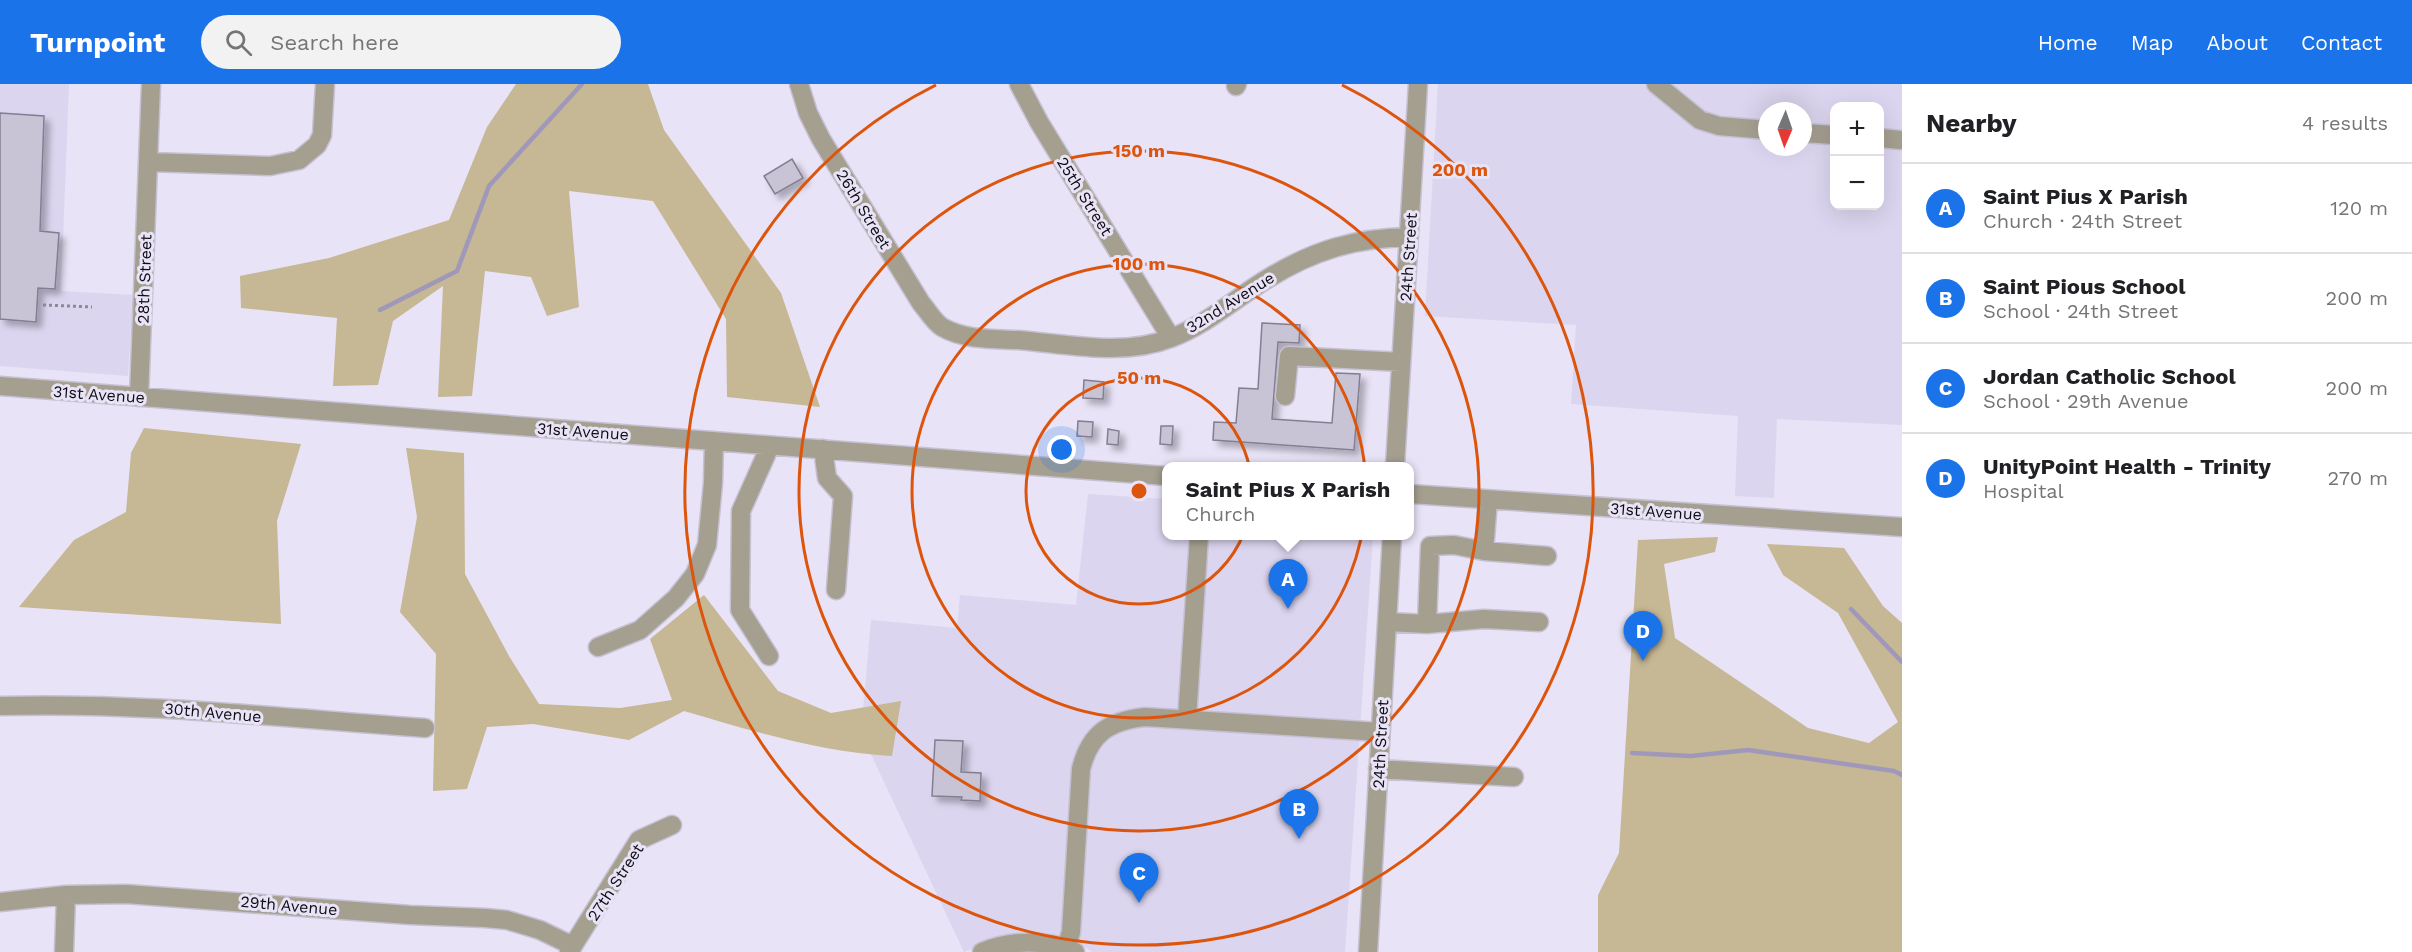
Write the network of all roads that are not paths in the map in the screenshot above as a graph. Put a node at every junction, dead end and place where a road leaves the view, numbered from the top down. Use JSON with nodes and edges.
{"nodes":[{"id":1,"x":151,"y":84,"type":"edge"},
{"id":2,"x":325,"y":84,"type":"edge"},
{"id":3,"x":799,"y":84,"type":"edge"},
{"id":4,"x":1019,"y":84,"type":"edge"},
{"id":5,"x":1418,"y":84,"type":"edge"},
{"id":6,"x":1656,"y":84,"type":"edge"},
{"id":7,"x":1758,"y":129,"type":"edge"},
{"id":8,"x":1812,"y":134,"type":"edge"},
{"id":9,"x":1830,"y":135,"type":"edge"},
{"id":10,"x":1884,"y":138,"type":"edge"},
{"id":11,"x":1900,"y":140,"type":"dead end"},
{"id":12,"x":149,"y":162,"type":"junction"},
{"id":13,"x":1409,"y":237,"type":"junction"},
{"id":14,"x":942,"y":327,"type":"joint"},
{"id":15,"x":1171,"y":338,"type":"junction"},
{"id":16,"x":1401,"y":362,"type":"junction"},
{"id":17,"x":0,"y":386,"type":"edge"},
{"id":18,"x":1285,"y":396,"type":"dead end"},
{"id":19,"x":139,"y":397,"type":"junction"},
{"id":20,"x":714,"y":441,"type":"junction"},
{"id":21,"x":770,"y":446,"type":"junction"},
{"id":22,"x":823,"y":449,"type":"junction"},
{"id":23,"x":1395,"y":462,"type":"edge"},
{"id":24,"x":1162,"y":476,"type":"edge"},
{"id":25,"x":1414,"y":494,"type":"edge"},
{"id":26,"x":1488,"y":500,"type":"junction"},
{"id":27,"x":1902,"y":527,"type":"edge"},
{"id":28,"x":1199,"y":540,"type":"edge"},
{"id":29,"x":1392,"y":540,"type":"edge"},
{"id":30,"x":1484,"y":551,"type":"junction"},
{"id":31,"x":1547,"y":556,"type":"dead end"},
{"id":32,"x":836,"y":590,"type":"dead end"},
{"id":33,"x":1387,"y":622,"type":"junction"},
{"id":34,"x":1539,"y":622,"type":"dead end"},
{"id":35,"x":1426,"y":624,"type":"junction"},
{"id":36,"x":598,"y":647,"type":"dead end"},
{"id":37,"x":769,"y":656,"type":"dead end"},
{"id":38,"x":0,"y":706,"type":"edge"},
{"id":39,"x":1187,"y":719,"type":"junction"},
{"id":40,"x":425,"y":728,"type":"dead end"},
{"id":41,"x":1380,"y":732,"type":"junction"},
{"id":42,"x":1378,"y":768,"type":"junction"},
{"id":43,"x":1514,"y":777,"type":"dead end"},
{"id":44,"x":672,"y":825,"type":"dead end"},
{"id":45,"x":66,"y":896,"type":"junction"},
{"id":46,"x":0,"y":902,"type":"edge"},
{"id":47,"x":571,"y":949,"type":"edge"},
{"id":48,"x":1070,"y":950,"type":"edge"},
{"id":49,"x":64,"y":952,"type":"edge"},
{"id":50,"x":982,"y":952,"type":"edge"},
{"id":51,"x":1368,"y":952,"type":"edge"}],
"edges":[{"from":1,"to":12,"type":"street","name":"28th Street"},
{"from":2,"to":12,"type":"street"},
{"from":3,"to":14,"type":"street","name":"26th Street"},
{"from":4,"to":15,"type":"street","name":"25th Street"},
{"from":5,"to":13,"type":"street","name":"24th Street"},
{"from":6,"to":7,"type":"street"},
{"from":8,"to":9,"type":"street"},
{"from":10,"to":11,"type":"street"},
{"from":12,"to":19,"type":"street","name":"28th Street"},
{"from":13,"to":15,"type":"street","name":"32nd Avenue"},
{"from":13,"to":16,"type":"street","name":"24th Street"},
{"from":14,"to":15,"type":"street","name":"32nd Avenue"},
{"from":16,"to":18,"type":"street"},
{"from":16,"to":23,"type":"street","name":"24th Street"},
{"from":17,"to":19,"type":"street","name":"31st Avenue"},
{"from":19,"to":20,"type":"street","name":"31st Avenue"},
{"from":20,"to":21,"type":"street","name":"31st Avenue"},
{"from":20,"to":36,"type":"street"},
{"from":21,"to":22,"type":"street","name":"31st Avenue"},
{"from":21,"to":37,"type":"street"},
{"from":22,"to":24,"type":"street","name":"31st Avenue"},
{"from":22,"to":32,"type":"street"},
{"from":25,"to":26,"type":"street","name":"31st Avenue"},
{"from":26,"to":27,"type":"street","name":"31st Avenue"},
{"from":26,"to":30,"type":"street"},
{"from":28,"to":39,"type":"street"},
{"from":29,"to":33,"type":"street","name":"24th Street"},
{"from":30,"to":31,"type":"street"},
{"from":30,"to":35,"type":"street"},
{"from":33,"to":35,"type":"street"},
{"from":33,"to":41,"type":"street","name":"24th Street"},
{"from":34,"to":35,"type":"street"},
{"from":38,"to":40,"type":"street","name":"30th Avenue"},
{"from":39,"to":41,"type":"street"},
{"from":39,"to":48,"type":"street"},
{"from":41,"to":42,"type":"street","name":"24th Street"},
{"from":42,"to":43,"type":"street"},
{"from":42,"to":51,"type":"street","name":"24th Street"},
{"from":44,"to":47,"type":"street","name":"27th Street"},
{"from":45,"to":46,"type":"street","name":"29th Avenue"},
{"from":45,"to":47,"type":"street","name":"29th Avenue"},
{"from":45,"to":49,"type":"street"},
{"from":48,"to":50,"type":"street"}]}
